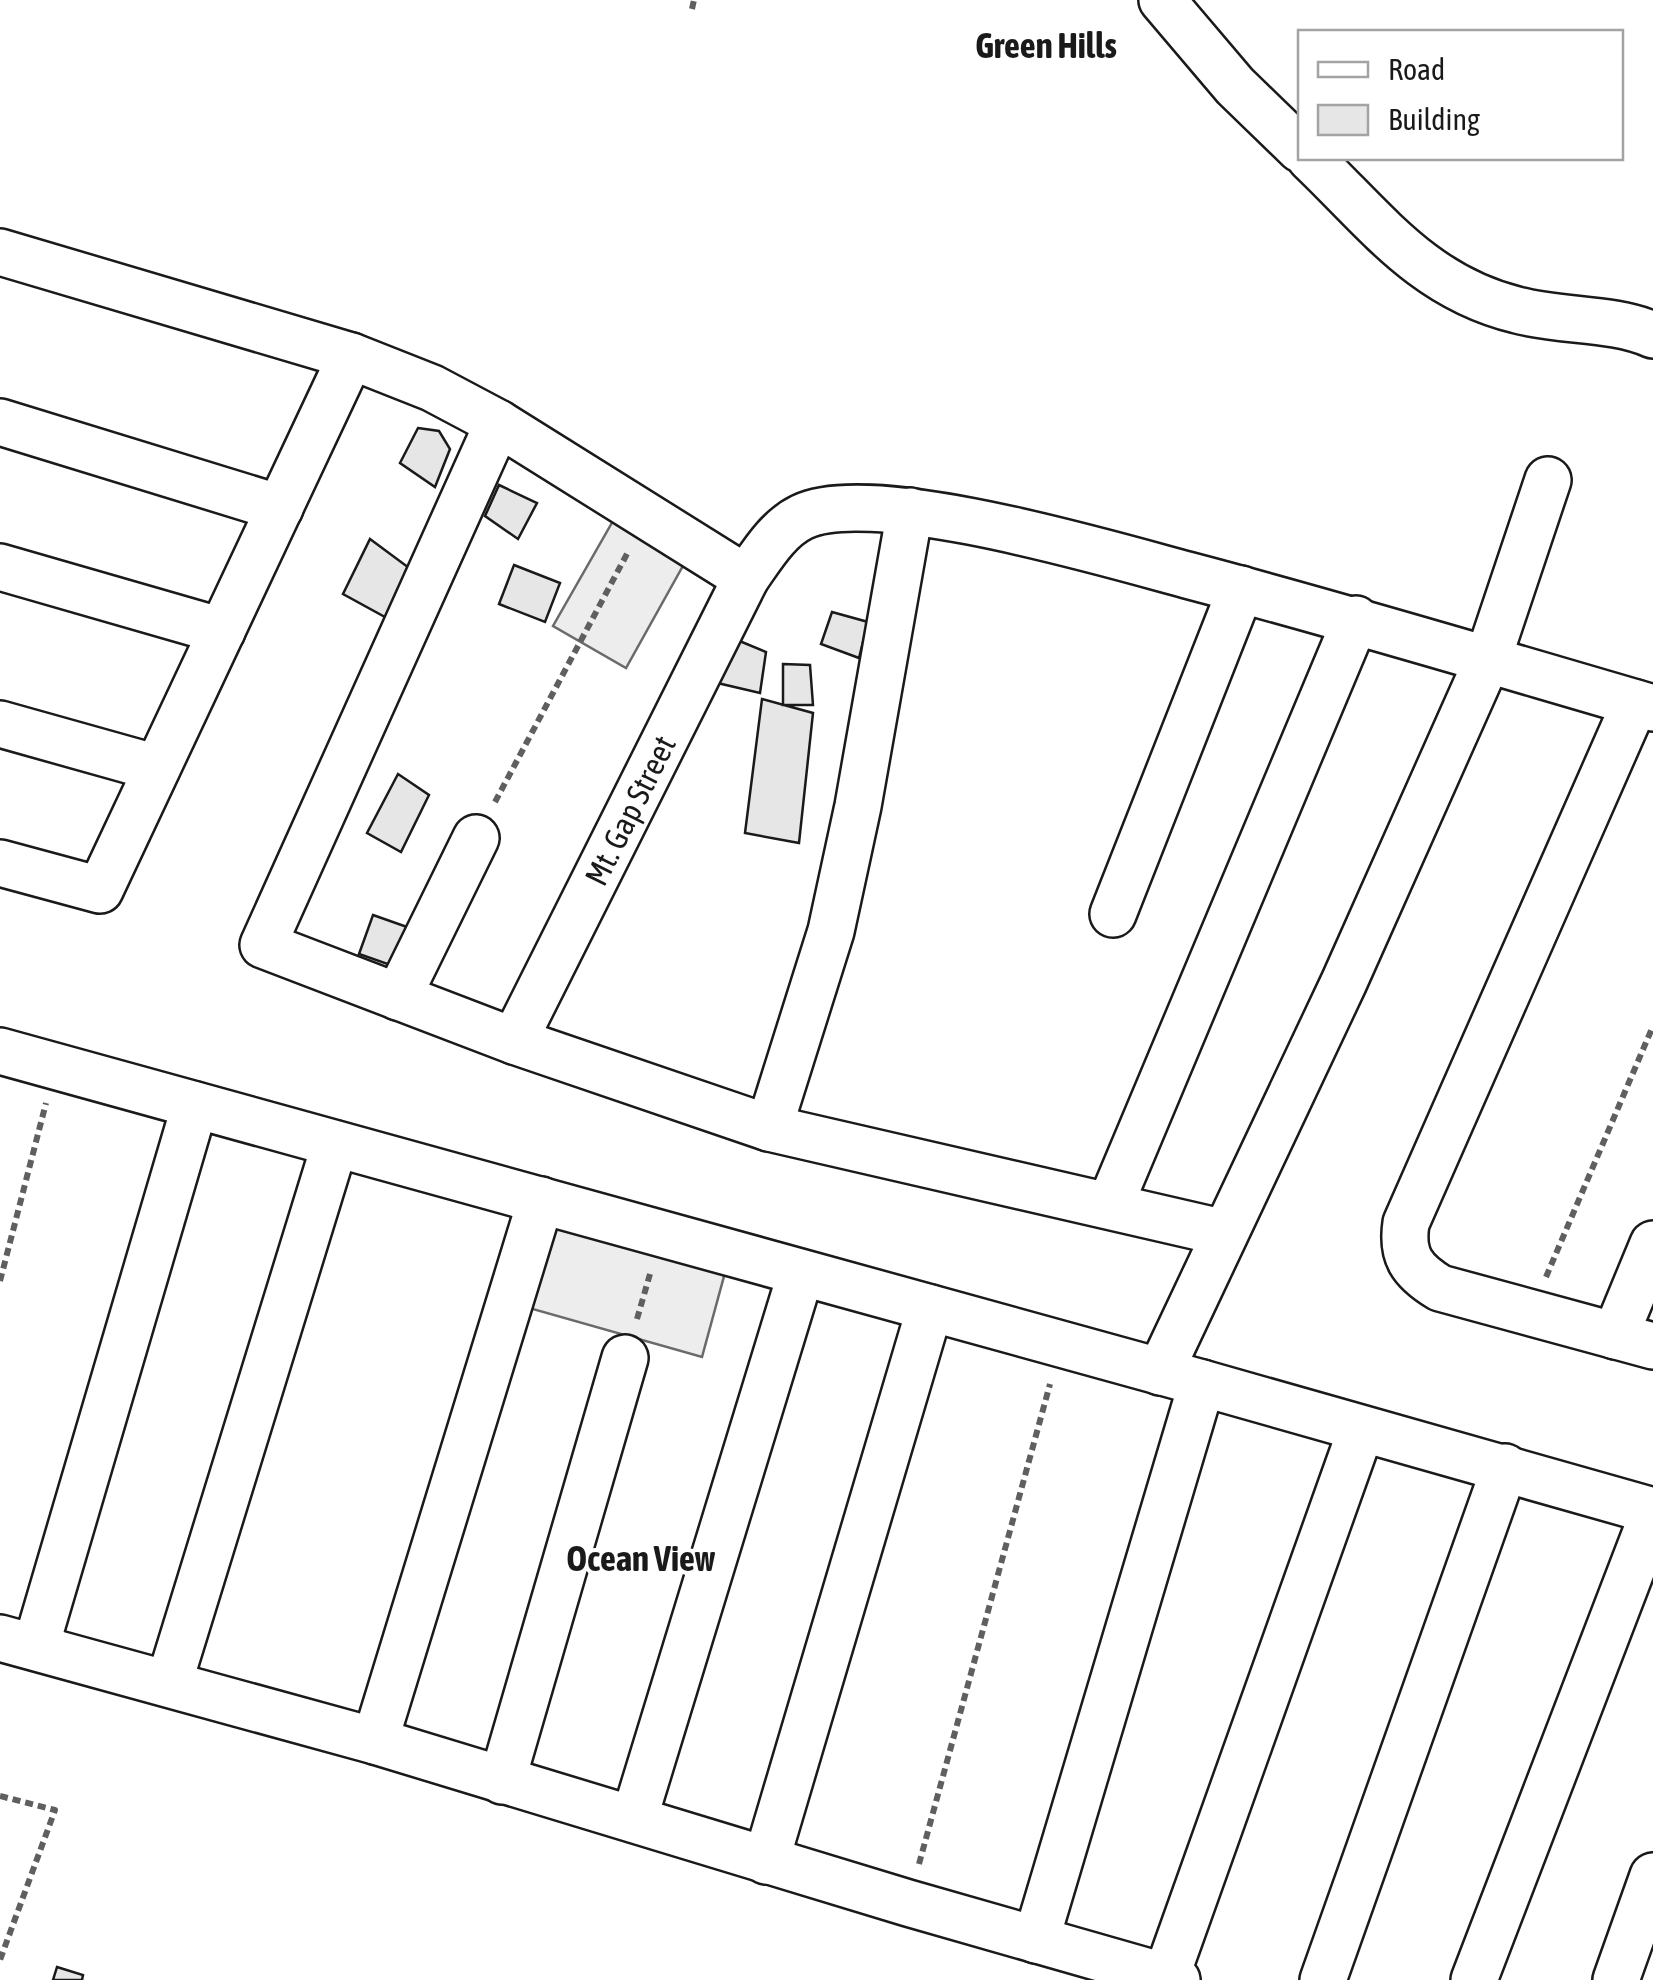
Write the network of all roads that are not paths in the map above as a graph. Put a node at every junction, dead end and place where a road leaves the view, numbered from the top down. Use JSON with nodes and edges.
{"nodes":[{"id":1,"x":1162,"y":0,"type":"edge"},
{"id":2,"x":1298,"y":147,"type":"edge"},
{"id":3,"x":1312,"y":160,"type":"edge"},
{"id":4,"x":0,"y":252,"type":"edge"},
{"id":5,"x":1653,"y":336,"type":"edge"},
{"id":6,"x":351,"y":356,"type":"junction"},
{"id":7,"x":0,"y":422,"type":"edge"},
{"id":8,"x":498,"y":423,"type":"junction"},
{"id":9,"x":1548,"y":480,"type":"dead end"},
{"id":10,"x":280,"y":508,"type":"junction"},
{"id":11,"x":910,"y":511,"type":"junction"},
{"id":12,"x":0,"y":567,"type":"edge"},
{"id":13,"x":746,"y":578,"type":"junction"},
{"id":14,"x":1240,"y":589,"type":"junction"},
{"id":15,"x":1356,"y":619,"type":"junction"},
{"id":16,"x":222,"y":631,"type":"junction"},
{"id":17,"x":1488,"y":659,"type":"junction"},
{"id":18,"x":1644,"y":706,"type":"edge"},
{"id":19,"x":0,"y":724,"type":"edge"},
{"id":20,"x":158,"y":768,"type":"junction"},
{"id":21,"x":476,"y":838,"type":"road end"},
{"id":22,"x":0,"y":863,"type":"edge"},
{"id":23,"x":1113,"y":914,"type":"dead end"},
{"id":24,"x":398,"y":997,"type":"junction"},
{"id":25,"x":514,"y":1042,"type":"junction"},
{"id":26,"x":0,"y":1051,"type":"edge"},
{"id":27,"x":195,"y":1105,"type":"junction"},
{"id":28,"x":769,"y":1128,"type":"junction"},
{"id":29,"x":335,"y":1144,"type":"junction"},
{"id":30,"x":540,"y":1200,"type":"junction"},
{"id":31,"x":1110,"y":1205,"type":"junction"},
{"id":32,"x":1226,"y":1232,"type":"junction"},
{"id":33,"x":1653,"y":1244,"type":"edge"},
{"id":34,"x":801,"y":1273,"type":"junction"},
{"id":35,"x":930,"y":1308,"type":"junction"},
{"id":36,"x":1634,"y":1341,"type":"edge"},
{"id":37,"x":628,"y":1348,"type":"road end"},
{"id":38,"x":1181,"y":1377,"type":"junction"},
{"id":39,"x":1362,"y":1430,"type":"junction"},
{"id":40,"x":1505,"y":1468,"type":"junction"},
{"id":41,"x":1653,"y":1513,"type":"edge"},
{"id":42,"x":18,"y":1642,"type":"edge"},
{"id":43,"x":170,"y":1684,"type":"junction"},
{"id":44,"x":375,"y":1741,"type":"junction"},
{"id":45,"x":502,"y":1781,"type":"junction"},
{"id":46,"x":634,"y":1819,"type":"junction"},
{"id":47,"x":766,"y":1861,"type":"junction"},
{"id":48,"x":1653,"y":1876,"type":"edge"},
{"id":49,"x":1036,"y":1940,"type":"junction"},
{"id":50,"x":1171,"y":1978,"type":"edge"},
{"id":51,"x":1323,"y":1980,"type":"edge"},
{"id":52,"x":1474,"y":1980,"type":"edge"},
{"id":53,"x":1616,"y":1980,"type":"edge"}],
"edges":[{"from":1,"to":2,"type":"street"},
{"from":3,"to":5,"type":"street"},
{"from":4,"to":6,"type":"street"},
{"from":6,"to":8,"type":"street"},
{"from":6,"to":10,"type":"street"},
{"from":7,"to":10,"type":"street"},
{"from":8,"to":13,"type":"street"},
{"from":8,"to":24,"type":"street"},
{"from":9,"to":17,"type":"street"},
{"from":10,"to":16,"type":"street"},
{"from":11,"to":13,"type":"street","name":"Mt. Gap Street"},
{"from":11,"to":14,"type":"street","name":"Mt. Gap Street"},
{"from":11,"to":28,"type":"street"},
{"from":12,"to":16,"type":"street"},
{"from":13,"to":25,"type":"street","name":"Mt. Gap Street"},
{"from":14,"to":15,"type":"street","name":"Mt. Gap Street"},
{"from":14,"to":23,"type":"street"},
{"from":15,"to":17,"type":"street","name":"Mt. Gap Street"},
{"from":15,"to":31,"type":"street"},
{"from":16,"to":20,"type":"street"},
{"from":17,"to":18,"type":"street","name":"Mt. Gap Street"},
{"from":17,"to":32,"type":"street"},
{"from":18,"to":36,"type":"street"},
{"from":19,"to":20,"type":"street"},
{"from":20,"to":22,"type":"street"},
{"from":21,"to":24,"type":"street"},
{"from":24,"to":25,"type":"street"},
{"from":25,"to":28,"type":"street"},
{"from":26,"to":27,"type":"street"},
{"from":27,"to":29,"type":"street"},
{"from":27,"to":42,"type":"street"},
{"from":28,"to":31,"type":"street"},
{"from":29,"to":30,"type":"street"},
{"from":29,"to":43,"type":"street"},
{"from":30,"to":34,"type":"street"},
{"from":30,"to":44,"type":"street"},
{"from":31,"to":32,"type":"street"},
{"from":32,"to":38,"type":"street"},
{"from":33,"to":36,"type":"street"},
{"from":34,"to":35,"type":"street"},
{"from":34,"to":46,"type":"street"},
{"from":35,"to":38,"type":"street"},
{"from":35,"to":47,"type":"street"},
{"from":37,"to":45,"type":"street"},
{"from":38,"to":39,"type":"street"},
{"from":38,"to":49,"type":"street"},
{"from":39,"to":40,"type":"street"},
{"from":39,"to":50,"type":"street"},
{"from":40,"to":41,"type":"street"},
{"from":40,"to":51,"type":"street"},
{"from":41,"to":52,"type":"street"},
{"from":42,"to":43,"type":"street"},
{"from":43,"to":44,"type":"street"},
{"from":44,"to":45,"type":"street"},
{"from":45,"to":46,"type":"street"},
{"from":46,"to":47,"type":"street"},
{"from":47,"to":49,"type":"street"},
{"from":48,"to":53,"type":"street"},
{"from":49,"to":50,"type":"street"}]}
